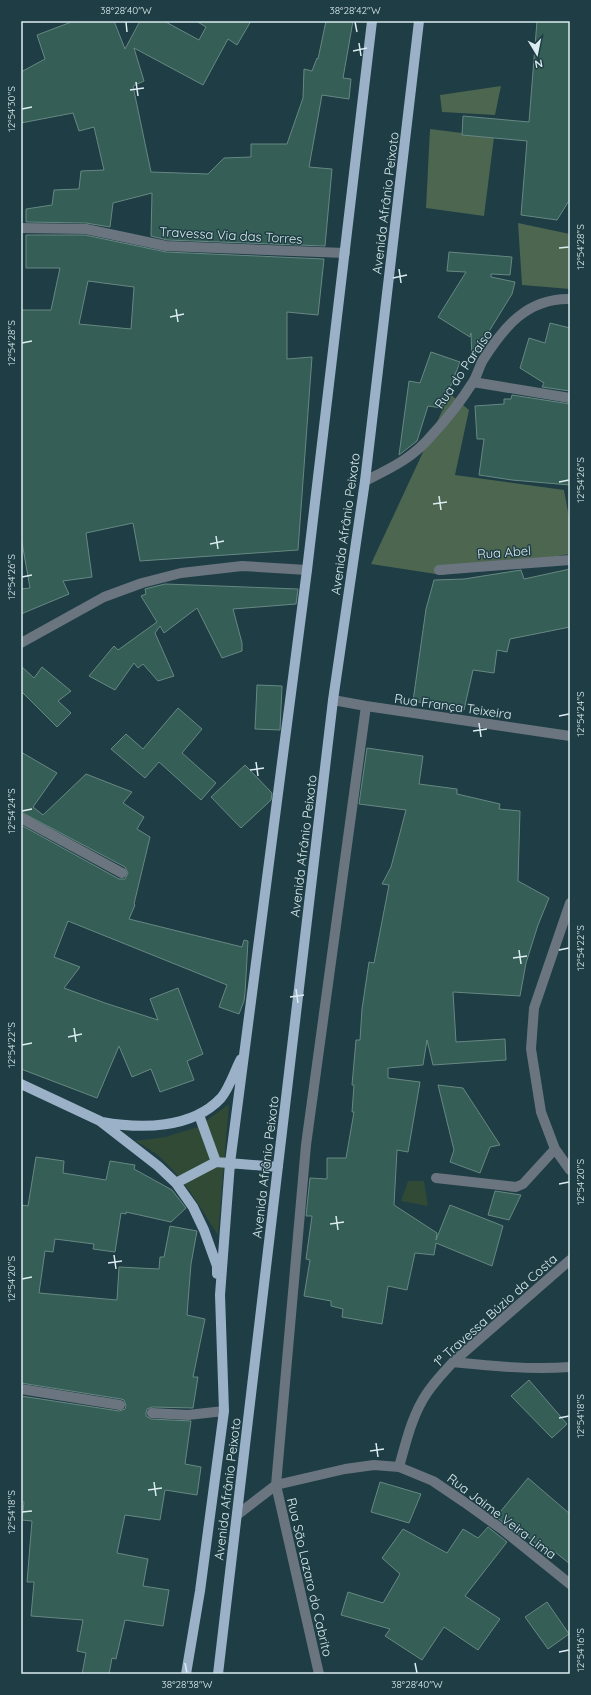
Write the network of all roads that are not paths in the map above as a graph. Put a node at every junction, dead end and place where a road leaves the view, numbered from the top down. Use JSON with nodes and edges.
{"nodes":[{"id":1,"x":372,"y":21,"type":"edge"},
{"id":2,"x":419,"y":21,"type":"edge"},
{"id":3,"x":21,"y":228,"type":"edge"},
{"id":4,"x":345,"y":253,"type":"junction"},
{"id":5,"x":570,"y":299,"type":"edge"},
{"id":6,"x":473,"y":382,"type":"junction"},
{"id":7,"x":570,"y":398,"type":"edge"},
{"id":8,"x":365,"y":481,"type":"junction"},
{"id":9,"x":570,"y":560,"type":"edge"},
{"id":10,"x":307,"y":570,"type":"junction"},
{"id":11,"x":439,"y":570,"type":"dead end"},
{"id":12,"x":21,"y":642,"type":"edge"},
{"id":13,"x":333,"y":700,"type":"junction"},
{"id":14,"x":366,"y":706,"type":"junction"},
{"id":15,"x":570,"y":736,"type":"edge"},
{"id":16,"x":21,"y":818,"type":"edge"},
{"id":17,"x":122,"y":873,"type":"dead end"},
{"id":18,"x":570,"y":903,"type":"edge"},
{"id":19,"x":244,"y":1054,"type":"junction"},
{"id":20,"x":21,"y":1084,"type":"edge"},
{"id":21,"x":199,"y":1115,"type":"junction"},
{"id":22,"x":100,"y":1122,"type":"junction"},
{"id":23,"x":555,"y":1149,"type":"junction"},
{"id":24,"x":216,"y":1162,"type":"junction"},
{"id":25,"x":230,"y":1162,"type":"junction"},
{"id":26,"x":278,"y":1167,"type":"junction"},
{"id":27,"x":570,"y":1170,"type":"edge"},
{"id":28,"x":436,"y":1178,"type":"dead end"},
{"id":29,"x":176,"y":1183,"type":"junction"},
{"id":30,"x":570,"y":1260,"type":"edge"},
{"id":31,"x":220,"y":1295,"type":"junction"},
{"id":32,"x":453,"y":1362,"type":"junction"},
{"id":33,"x":570,"y":1367,"type":"edge"},
{"id":34,"x":21,"y":1389,"type":"edge"},
{"id":35,"x":120,"y":1405,"type":"dead end"},
{"id":36,"x":224,"y":1411,"type":"junction"},
{"id":37,"x":152,"y":1413,"type":"dead end"},
{"id":38,"x":399,"y":1467,"type":"junction"},
{"id":39,"x":276,"y":1485,"type":"junction"},
{"id":40,"x":236,"y":1516,"type":"junction"},
{"id":41,"x":569,"y":1580,"type":"edge"},
{"id":42,"x":186,"y":1674,"type":"edge"},
{"id":43,"x":218,"y":1674,"type":"edge"},
{"id":44,"x":319,"y":1674,"type":"edge"}],
"edges":[{"from":1,"to":4,"type":"main road","name":"Avenida Afrânio Peixoto"},
{"from":2,"to":8,"type":"main road","name":"Avenida Afrânio Peixoto"},
{"from":3,"to":4,"type":"street","name":"Travessa Via das Torres"},
{"from":4,"to":10,"type":"main road","name":"Avenida Afrânio Peixoto"},
{"from":5,"to":6,"type":"street","name":"Rua do Paraíso"},
{"from":6,"to":7,"type":"street"},
{"from":6,"to":8,"type":"street","name":"Rua do Paraíso"},
{"from":8,"to":13,"type":"main road","name":"Avenida Afrânio Peixoto"},
{"from":9,"to":11,"type":"street","name":"Rua Abel"},
{"from":10,"to":12,"type":"street"},
{"from":10,"to":19,"type":"main road","name":"Avenida Afrânio Peixoto"},
{"from":13,"to":14,"type":"street","name":"Rua França Teixeira"},
{"from":13,"to":26,"type":"main road","name":"Avenida Afrânio Peixoto"},
{"from":14,"to":15,"type":"street","name":"Rua França Teixeira"},
{"from":14,"to":39,"type":"street","name":"Rua São Lazaro do Cabrito"},
{"from":16,"to":17,"type":"street"},
{"from":18,"to":23,"type":"street"},
{"from":19,"to":21,"type":"main road"},
{"from":19,"to":25,"type":"main road","name":"Avenida Afrânio Peixoto"},
{"from":20,"to":22,"type":"main road"},
{"from":21,"to":22,"type":"main road"},
{"from":21,"to":24,"type":"main road"},
{"from":22,"to":29,"type":"main road"},
{"from":23,"to":27,"type":"street"},
{"from":23,"to":28,"type":"street"},
{"from":24,"to":25,"type":"main road"},
{"from":24,"to":29,"type":"main road"},
{"from":25,"to":26,"type":"main road"},
{"from":25,"to":31,"type":"main road","name":"Avenida Afrânio Peixoto"},
{"from":26,"to":40,"type":"main road","name":"Avenida Afrânio Peixoto"},
{"from":29,"to":31,"type":"main road"},
{"from":30,"to":32,"type":"street","name":"1ª Travessa Búzio da Costa"},
{"from":31,"to":36,"type":"main road","name":"Avenida Afrânio Peixoto"},
{"from":32,"to":33,"type":"street"},
{"from":32,"to":38,"type":"street","name":"1ª Travessa Búzio da Costa"},
{"from":34,"to":35,"type":"street"},
{"from":36,"to":37,"type":"street"},
{"from":36,"to":42,"type":"main road","name":"Avenida Afrânio Peixoto"},
{"from":38,"to":39,"type":"street","name":"Rua Jaime Veira Lima"},
{"from":38,"to":41,"type":"street","name":"Rua Jaime Veira Lima"},
{"from":39,"to":40,"type":"street","name":"Rua Jaime Veira Lima"},
{"from":39,"to":44,"type":"street","name":"Rua São Lazaro do Cabrito"},
{"from":40,"to":43,"type":"main road","name":"Avenida Afrânio Peixoto"}]}
